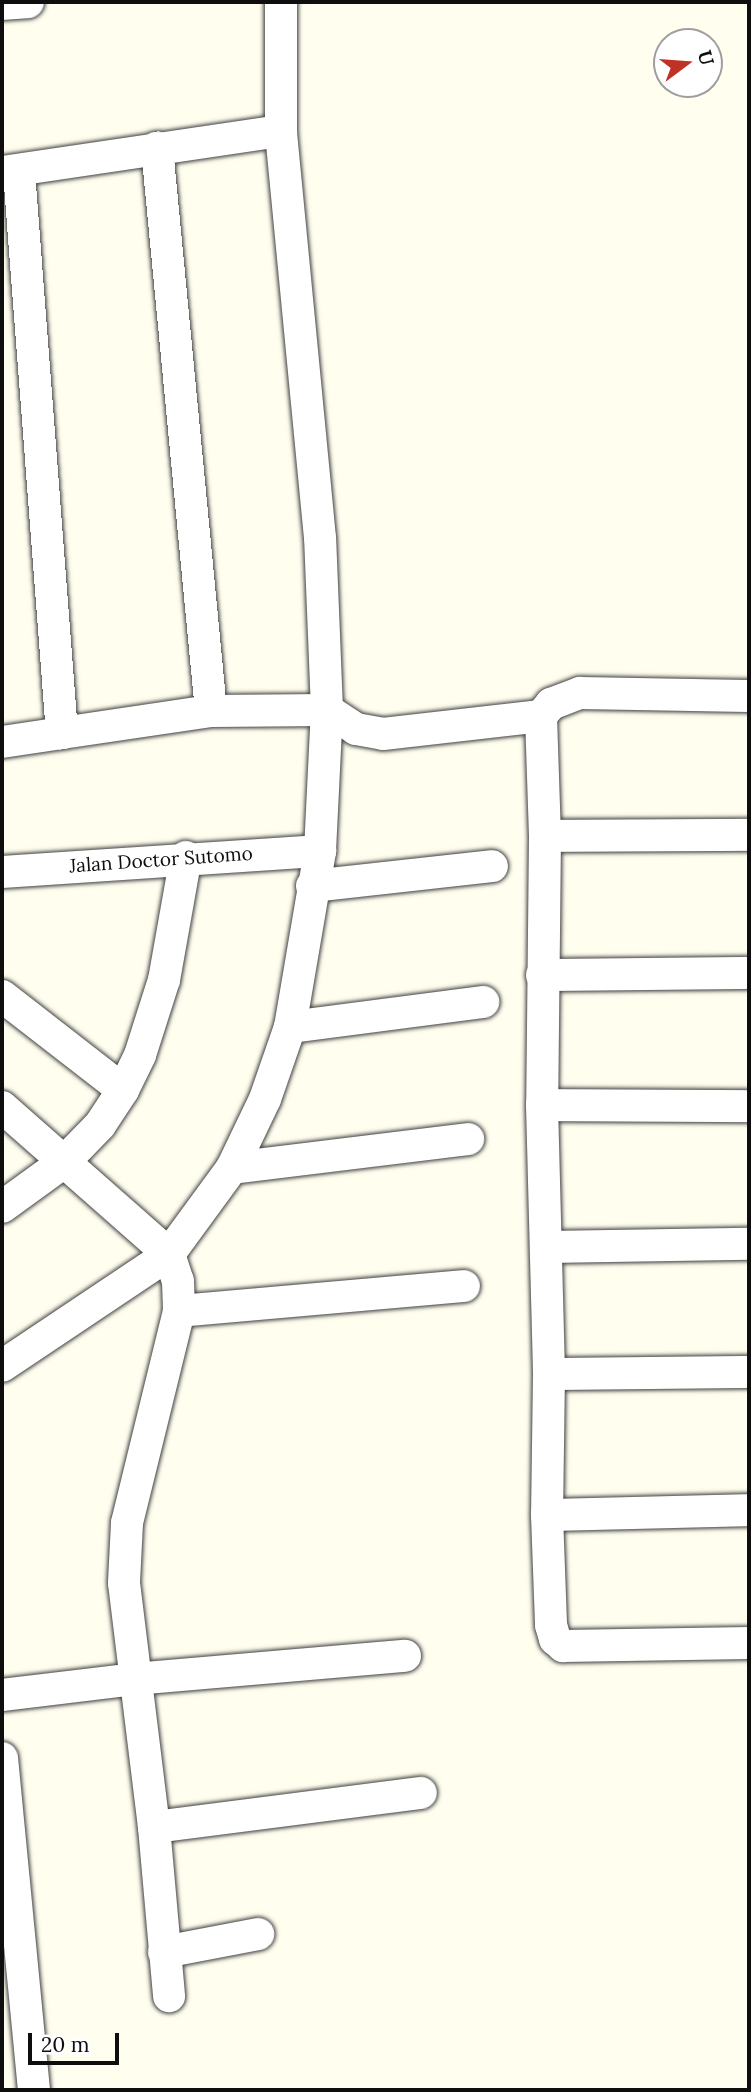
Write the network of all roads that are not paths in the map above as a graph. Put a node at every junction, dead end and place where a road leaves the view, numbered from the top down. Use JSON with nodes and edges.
{"nodes":[{"id":1,"x":28,"y":2,"type":"edge"},
{"id":2,"x":281,"y":2,"type":"edge"},
{"id":3,"x":2,"y":4,"type":"edge"},
{"id":4,"x":281,"y":131,"type":"junction"},
{"id":5,"x":157,"y":148,"type":"junction"},
{"id":6,"x":10,"y":172,"type":"edge"},
{"id":7,"x":749,"y":696,"type":"edge"},
{"id":8,"x":327,"y":710,"type":"junction"},
{"id":9,"x":211,"y":712,"type":"junction"},
{"id":10,"x":541,"y":716,"type":"junction"},
{"id":11,"x":62,"y":733,"type":"junction"},
{"id":12,"x":2,"y":742,"type":"edge"},
{"id":13,"x":749,"y":835,"type":"edge"},
{"id":14,"x":545,"y":836,"type":"junction"},
{"id":15,"x":320,"y":851,"type":"junction"},
{"id":16,"x":186,"y":857,"type":"junction"},
{"id":17,"x":492,"y":866,"type":"dead end"},
{"id":18,"x":2,"y":872,"type":"edge"},
{"id":19,"x":312,"y":886,"type":"junction"},
{"id":20,"x":749,"y":973,"type":"edge"},
{"id":21,"x":541,"y":975,"type":"junction"},
{"id":22,"x":2,"y":996,"type":"edge"},
{"id":23,"x":483,"y":1002,"type":"dead end"},
{"id":24,"x":290,"y":1027,"type":"junction"},
{"id":25,"x":123,"y":1090,"type":"junction"},
{"id":26,"x":542,"y":1105,"type":"junction"},
{"id":27,"x":749,"y":1106,"type":"edge"},
{"id":28,"x":2,"y":1107,"type":"edge"},
{"id":29,"x":468,"y":1139,"type":"dead end"},
{"id":30,"x":64,"y":1162,"type":"junction"},
{"id":31,"x":232,"y":1168,"type":"junction"},
{"id":32,"x":2,"y":1207,"type":"edge"},
{"id":33,"x":749,"y":1244,"type":"edge"},
{"id":34,"x":548,"y":1247,"type":"junction"},
{"id":35,"x":169,"y":1254,"type":"junction"},
{"id":36,"x":464,"y":1286,"type":"dead end"},
{"id":37,"x":178,"y":1311,"type":"junction"},
{"id":38,"x":2,"y":1366,"type":"edge"},
{"id":39,"x":749,"y":1372,"type":"edge"},
{"id":40,"x":549,"y":1374,"type":"junction"},
{"id":41,"x":749,"y":1510,"type":"edge"},
{"id":42,"x":547,"y":1515,"type":"junction"},
{"id":43,"x":749,"y":1643,"type":"edge"},
{"id":44,"x":405,"y":1656,"type":"dead end"},
{"id":45,"x":134,"y":1679,"type":"junction"},
{"id":46,"x":2,"y":1695,"type":"edge"},
{"id":47,"x":2,"y":1758,"type":"edge"},
{"id":48,"x":421,"y":1793,"type":"dead end"},
{"id":49,"x":154,"y":1827,"type":"junction"},
{"id":50,"x":258,"y":1934,"type":"dead end"},
{"id":51,"x":164,"y":1952,"type":"junction"},
{"id":52,"x":169,"y":1996,"type":"dead end"},
{"id":53,"x":34,"y":2090,"type":"edge"}],
"edges":[{"from":1,"to":3,"type":"street"},
{"from":2,"to":4,"type":"street"},
{"from":4,"to":5,"type":"street"},
{"from":4,"to":8,"type":"street"},
{"from":5,"to":6,"type":"street"},
{"from":5,"to":9,"type":"street"},
{"from":6,"to":11,"type":"street"},
{"from":7,"to":10,"type":"street"},
{"from":8,"to":9,"type":"street"},
{"from":8,"to":10,"type":"street"},
{"from":8,"to":15,"type":"street"},
{"from":9,"to":11,"type":"street"},
{"from":10,"to":14,"type":"street"},
{"from":11,"to":12,"type":"street"},
{"from":13,"to":14,"type":"street"},
{"from":14,"to":21,"type":"street"},
{"from":15,"to":16,"type":"street","name":"Jalan Doctor Sutomo"},
{"from":15,"to":19,"type":"street"},
{"from":16,"to":18,"type":"street","name":"Jalan Doctor Sutomo"},
{"from":16,"to":25,"type":"street"},
{"from":17,"to":19,"type":"street"},
{"from":19,"to":24,"type":"street"},
{"from":20,"to":21,"type":"street"},
{"from":21,"to":26,"type":"street"},
{"from":22,"to":25,"type":"street"},
{"from":23,"to":24,"type":"street"},
{"from":24,"to":31,"type":"street"},
{"from":25,"to":30,"type":"street"},
{"from":26,"to":27,"type":"street"},
{"from":26,"to":34,"type":"street"},
{"from":28,"to":30,"type":"street"},
{"from":29,"to":31,"type":"street"},
{"from":30,"to":32,"type":"street"},
{"from":30,"to":35,"type":"street"},
{"from":31,"to":35,"type":"street"},
{"from":33,"to":34,"type":"street"},
{"from":34,"to":40,"type":"street"},
{"from":35,"to":37,"type":"street"},
{"from":35,"to":38,"type":"street"},
{"from":36,"to":37,"type":"street"},
{"from":37,"to":45,"type":"street"},
{"from":39,"to":40,"type":"street"},
{"from":40,"to":42,"type":"street"},
{"from":41,"to":42,"type":"street"},
{"from":42,"to":43,"type":"street"},
{"from":44,"to":45,"type":"street"},
{"from":45,"to":46,"type":"street"},
{"from":45,"to":49,"type":"street"},
{"from":47,"to":53,"type":"street"},
{"from":48,"to":49,"type":"street"},
{"from":49,"to":51,"type":"street"},
{"from":50,"to":51,"type":"street"},
{"from":51,"to":52,"type":"street"}]}
